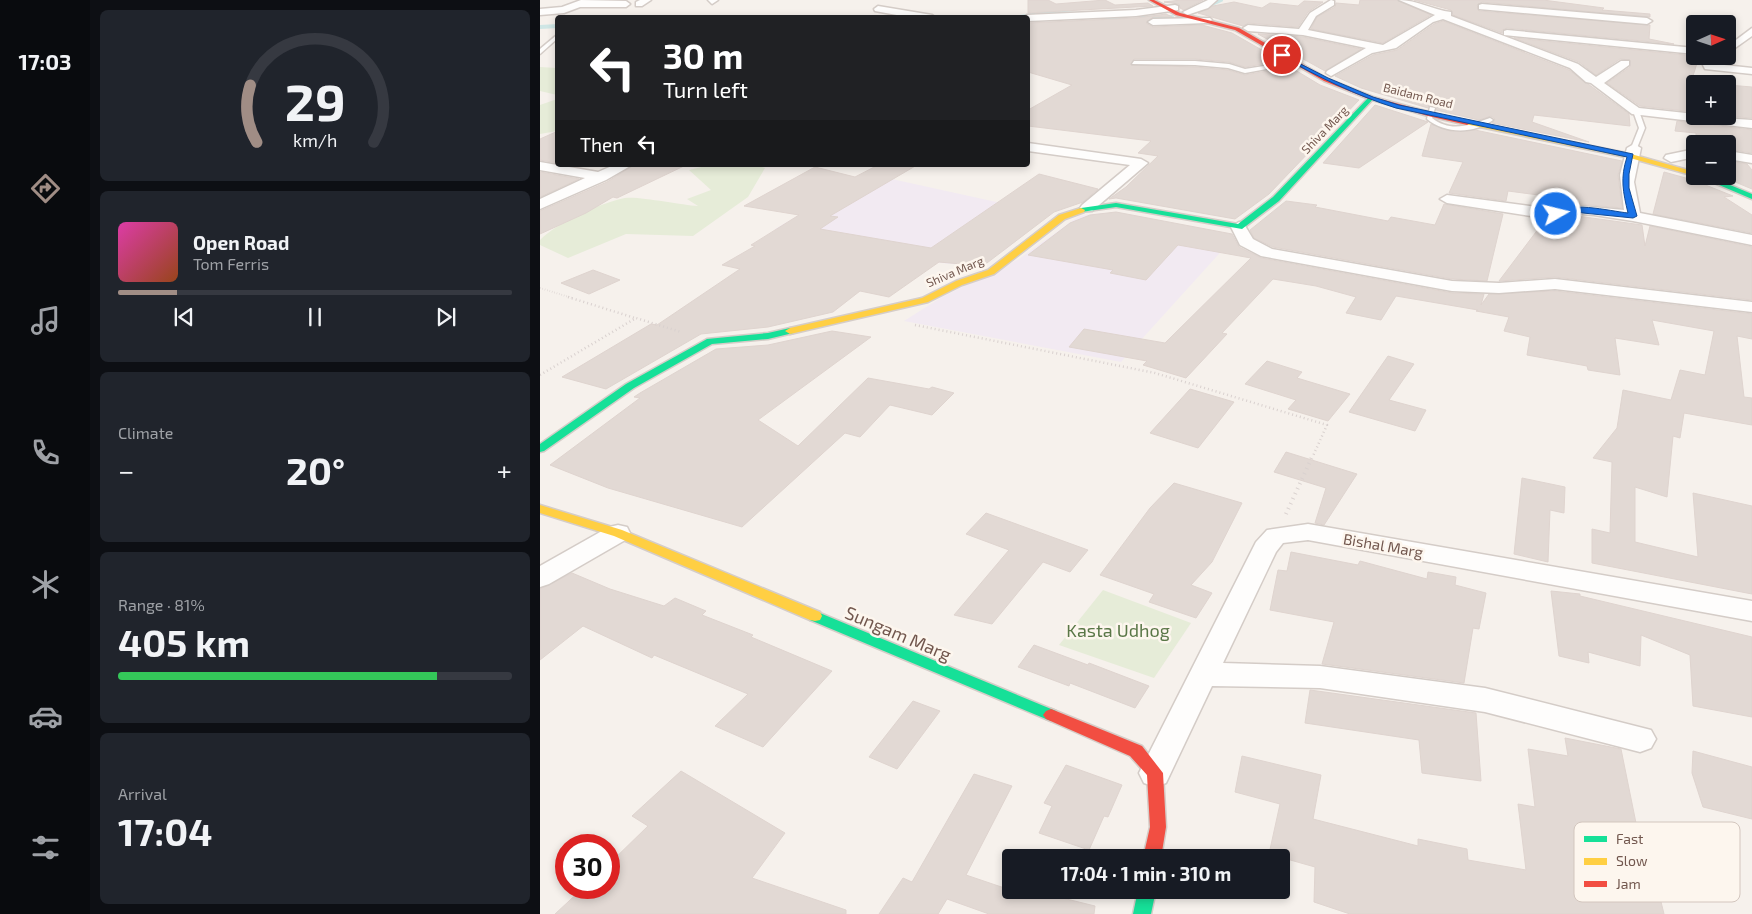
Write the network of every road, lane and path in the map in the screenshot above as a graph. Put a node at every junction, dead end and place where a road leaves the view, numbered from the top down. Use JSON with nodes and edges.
{"nodes":[{"id":1,"x":1151,"y":0,"type":"edge"},
{"id":2,"x":1213,"y":0,"type":"edge"},
{"id":3,"x":1403,"y":0,"type":"edge"},
{"id":4,"x":1513,"y":0,"type":"edge"},
{"id":5,"x":583,"y":2,"type":"edge"},
{"id":6,"x":1331,"y":3,"type":"dead end"},
{"id":7,"x":626,"y":4,"type":"dead end"},
{"id":8,"x":916,"y":4,"type":"dead end"},
{"id":9,"x":1168,"y":6,"type":"edge"},
{"id":10,"x":878,"y":9,"type":"dead end"},
{"id":11,"x":888,"y":11,"type":"junction"},
{"id":12,"x":540,"y":12,"type":"edge"},
{"id":13,"x":1187,"y":12,"type":"junction"},
{"id":14,"x":1456,"y":12,"type":"dead end"},
{"id":15,"x":913,"y":15,"type":"edge"},
{"id":16,"x":1065,"y":15,"type":"junction"},
{"id":17,"x":1441,"y":16,"type":"junction"},
{"id":18,"x":1030,"y":18,"type":"edge"},
{"id":19,"x":1207,"y":20,"type":"junction"},
{"id":20,"x":1647,"y":21,"type":"dead end"},
{"id":21,"x":1420,"y":26,"type":"junction"},
{"id":22,"x":1248,"y":28,"type":"junction"},
{"id":23,"x":1482,"y":31,"type":"junction"},
{"id":24,"x":1752,"y":31,"type":"edge"},
{"id":25,"x":1303,"y":32,"type":"junction"},
{"id":26,"x":555,"y":38,"type":"edge"},
{"id":27,"x":1736,"y":44,"type":"edge"},
{"id":28,"x":1383,"y":48,"type":"junction"},
{"id":29,"x":1686,"y":50,"type":"edge"},
{"id":30,"x":540,"y":52,"type":"edge"},
{"id":31,"x":1134,"y":63,"type":"dead end"},
{"id":32,"x":1296,"y":63,"type":"junction"},
{"id":33,"x":1626,"y":64,"type":"dead end"},
{"id":34,"x":1708,"y":65,"type":"edge"},
{"id":35,"x":1752,"y":72,"type":"edge"},
{"id":36,"x":1331,"y":73,"type":"junction"},
{"id":37,"x":1590,"y":80,"type":"junction"},
{"id":38,"x":1371,"y":98,"type":"junction"},
{"id":39,"x":1431,"y":111,"type":"junction"},
{"id":40,"x":1636,"y":112,"type":"junction"},
{"id":41,"x":1752,"y":124,"type":"edge"},
{"id":42,"x":1030,"y":147,"type":"edge"},
{"id":43,"x":1632,"y":152,"type":"junction"},
{"id":44,"x":1686,"y":155,"type":"edge"},
{"id":45,"x":1736,"y":156,"type":"edge"},
{"id":46,"x":1671,"y":158,"type":"junction"},
{"id":47,"x":1752,"y":159,"type":"edge"},
{"id":48,"x":1686,"y":163,"type":"edge"},
{"id":49,"x":540,"y":166,"type":"edge"},
{"id":50,"x":620,"y":167,"type":"edge"},
{"id":51,"x":1686,"y":171,"type":"edge"},
{"id":52,"x":601,"y":177,"type":"junction"},
{"id":53,"x":1736,"y":180,"type":"edge"},
{"id":54,"x":1723,"y":185,"type":"edge"},
{"id":55,"x":1752,"y":187,"type":"edge"},
{"id":56,"x":1752,"y":197,"type":"edge"},
{"id":57,"x":1448,"y":200,"type":"dead end"},
{"id":58,"x":540,"y":205,"type":"edge"},
{"id":59,"x":1086,"y":208,"type":"junction"},
{"id":60,"x":1633,"y":216,"type":"junction"},
{"id":61,"x":1239,"y":227,"type":"junction"},
{"id":62,"x":1752,"y":240,"type":"edge"},
{"id":63,"x":540,"y":288,"type":"edge"},
{"id":64,"x":1752,"y":307,"type":"edge"},
{"id":65,"x":868,"y":315,"type":"junction"},
{"id":66,"x":636,"y":318,"type":"junction"},
{"id":67,"x":710,"y":340,"type":"junction"},
{"id":68,"x":540,"y":375,"type":"edge"},
{"id":69,"x":540,"y":449,"type":"edge"},
{"id":70,"x":540,"y":509,"type":"edge"},
{"id":71,"x":618,"y":534,"type":"junction"},
{"id":72,"x":1276,"y":536,"type":"junction"},
{"id":73,"x":540,"y":578,"type":"edge"},
{"id":74,"x":1752,"y":611,"type":"edge"},
{"id":75,"x":1203,"y":674,"type":"junction"},
{"id":76,"x":1640,"y":739,"type":"dead end"},
{"id":77,"x":1155,"y":773,"type":"junction"},
{"id":78,"x":1154,"y":849,"type":"edge"},
{"id":79,"x":1145,"y":899,"type":"edge"},
{"id":80,"x":1142,"y":914,"type":"edge"}],
"edges":[{"from":1,"to":9,"type":"main road","name":"Baidam Road"},
{"from":2,"to":13,"type":"street"},
{"from":3,"to":17,"type":"street"},
{"from":4,"to":20,"type":"street"},
{"from":5,"to":7,"type":"street"},
{"from":5,"to":12,"type":"street"},
{"from":6,"to":25,"type":"street"},
{"from":8,"to":11,"type":"street"},
{"from":9,"to":13,"type":"main road","name":"Baidam Road"},
{"from":9,"to":16,"type":"street"},
{"from":9,"to":19,"type":"main road","name":"Baidam Road"},
{"from":10,"to":11,"type":"street"},
{"from":11,"to":15,"type":"street"},
{"from":13,"to":22,"type":"main road","name":"Baidam Road"},
{"from":14,"to":17,"type":"street"},
{"from":16,"to":18,"type":"street"},
{"from":16,"to":19,"type":"street"},
{"from":17,"to":21,"type":"street"},
{"from":17,"to":23,"type":"street"},
{"from":19,"to":32,"type":"main road","name":"Baidam Road"},
{"from":21,"to":23,"type":"street"},
{"from":21,"to":28,"type":"street"},
{"from":22,"to":25,"type":"street"},
{"from":22,"to":36,"type":"main road","name":"Baidam Road"},
{"from":23,"to":29,"type":"street"},
{"from":23,"to":37,"type":"street"},
{"from":24,"to":27,"type":"street"},
{"from":25,"to":28,"type":"street"},
{"from":26,"to":30,"type":"lane"},
{"from":28,"to":36,"type":"street"},
{"from":31,"to":32,"type":"lane"},
{"from":32,"to":38,"type":"main road","name":"Baidam Road"},
{"from":33,"to":37,"type":"street"},
{"from":34,"to":35,"type":"street"},
{"from":36,"to":39,"type":"main road","name":"Baidam Road"},
{"from":37,"to":40,"type":"street"},
{"from":38,"to":39,"type":"main road","name":"Baidam Road"},
{"from":38,"to":61,"type":"main road","name":"Shiva Marg"},
{"from":39,"to":43,"type":"main road","name":"Baidam Road"},
{"from":40,"to":41,"type":"street"},
{"from":40,"to":43,"type":"lane"},
{"from":42,"to":59,"type":"street"},
{"from":43,"to":46,"type":"main road","name":"Baidam Road"},
{"from":43,"to":51,"type":"main road","name":"Baidam Road"},
{"from":43,"to":60,"type":"street"},
{"from":44,"to":46,"type":"street"},
{"from":45,"to":47,"type":"street"},
{"from":46,"to":48,"type":"main road","name":"Baidam Road"},
{"from":49,"to":52,"type":"street"},
{"from":50,"to":52,"type":"street"},
{"from":52,"to":58,"type":"street"},
{"from":53,"to":55,"type":"main road"},
{"from":54,"to":56,"type":"main road"},
{"from":57,"to":60,"type":"street"},
{"from":59,"to":61,"type":"main road","name":"Shiva Marg"},
{"from":59,"to":65,"type":"main road","name":"Shiva Marg"},
{"from":60,"to":62,"type":"street"},
{"from":61,"to":64,"type":"street"},
{"from":63,"to":66,"type":"path"},
{"from":65,"to":67,"type":"main road","name":"Shiva Marg"},
{"from":65,"to":72,"type":"path"},
{"from":66,"to":67,"type":"path"},
{"from":66,"to":68,"type":"path"},
{"from":67,"to":69,"type":"main road","name":"Shiva Marg"},
{"from":70,"to":71,"type":"main road","name":"Sungam Marg"},
{"from":71,"to":73,"type":"street"},
{"from":71,"to":77,"type":"main road","name":"Sungam Marg"},
{"from":72,"to":74,"type":"street","name":"Bishal Marg"},
{"from":72,"to":75,"type":"street"},
{"from":75,"to":76,"type":"street"},
{"from":75,"to":77,"type":"street"},
{"from":77,"to":78,"type":"main road"},
{"from":79,"to":80,"type":"main road"}]}
